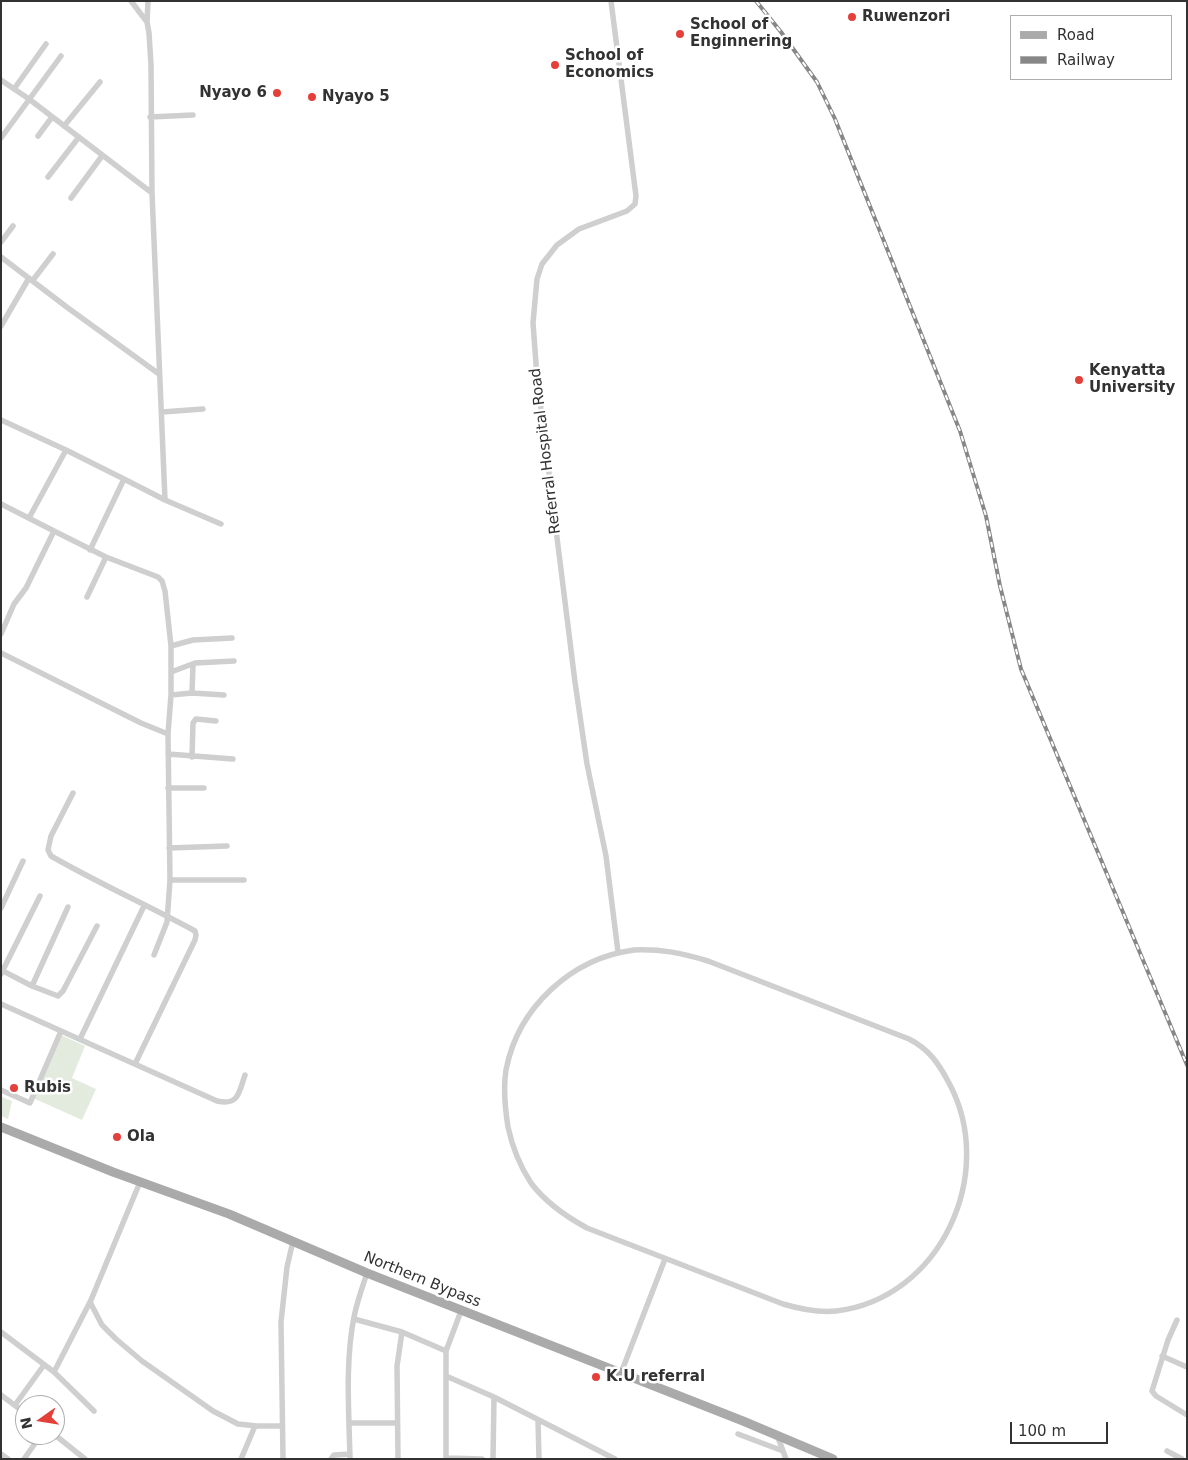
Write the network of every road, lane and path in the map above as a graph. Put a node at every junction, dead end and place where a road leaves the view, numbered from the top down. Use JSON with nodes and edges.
{"nodes":[{"id":1,"x":131,"y":1,"type":"edge"},
{"id":2,"x":148,"y":1,"type":"edge"},
{"id":3,"x":611,"y":1,"type":"edge"},
{"id":4,"x":147,"y":22,"type":"junction"},
{"id":5,"x":46,"y":44,"type":"dead end"},
{"id":6,"x":61,"y":56,"type":"dead end"},
{"id":7,"x":1,"y":80,"type":"edge"},
{"id":8,"x":100,"y":82,"type":"dead end"},
{"id":9,"x":14,"y":89,"type":"junction"},
{"id":10,"x":29,"y":99,"type":"junction"},
{"id":11,"x":193,"y":115,"type":"dead end"},
{"id":12,"x":52,"y":117,"type":"junction"},
{"id":13,"x":150,"y":118,"type":"junction"},
{"id":14,"x":64,"y":126,"type":"junction"},
{"id":15,"x":38,"y":136,"type":"dead end"},
{"id":16,"x":79,"y":136,"type":"junction"},
{"id":17,"x":1,"y":138,"type":"edge"},
{"id":18,"x":102,"y":156,"type":"junction"},
{"id":19,"x":48,"y":177,"type":"dead end"},
{"id":20,"x":152,"y":192,"type":"junction"},
{"id":21,"x":71,"y":198,"type":"dead end"},
{"id":22,"x":13,"y":226,"type":"dead end"},
{"id":23,"x":1,"y":242,"type":"edge"},
{"id":24,"x":53,"y":254,"type":"dead end"},
{"id":25,"x":1,"y":257,"type":"edge"},
{"id":26,"x":31,"y":279,"type":"junction"},
{"id":27,"x":1,"y":326,"type":"edge"},
{"id":28,"x":159,"y":374,"type":"junction"},
{"id":29,"x":203,"y":409,"type":"dead end"},
{"id":30,"x":162,"y":412,"type":"junction"},
{"id":31,"x":1,"y":420,"type":"edge"},
{"id":32,"x":66,"y":450,"type":"junction"},
{"id":33,"x":124,"y":480,"type":"junction"},
{"id":34,"x":165,"y":500,"type":"junction"},
{"id":35,"x":1,"y":504,"type":"edge"},
{"id":36,"x":29,"y":518,"type":"junction"},
{"id":37,"x":221,"y":524,"type":"dead end"},
{"id":38,"x":54,"y":531,"type":"junction"},
{"id":39,"x":90,"y":550,"type":"junction"},
{"id":40,"x":106,"y":557,"type":"junction"},
{"id":41,"x":87,"y":597,"type":"dead end"},
{"id":42,"x":1,"y":634,"type":"edge"},
{"id":43,"x":232,"y":638,"type":"dead end"},
{"id":44,"x":171,"y":646,"type":"junction"},
{"id":45,"x":1,"y":654,"type":"edge"},
{"id":46,"x":234,"y":662,"type":"dead end"},
{"id":47,"x":194,"y":663,"type":"junction"},
{"id":48,"x":171,"y":672,"type":"junction"},
{"id":49,"x":192,"y":693,"type":"junction"},
{"id":50,"x":224,"y":695,"type":"dead end"},
{"id":51,"x":171,"y":696,"type":"junction"},
{"id":52,"x":216,"y":721,"type":"dead end"},
{"id":53,"x":168,"y":734,"type":"junction"},
{"id":54,"x":168,"y":754,"type":"junction"},
{"id":55,"x":192,"y":757,"type":"junction"},
{"id":56,"x":232,"y":759,"type":"dead end"},
{"id":57,"x":168,"y":788,"type":"junction"},
{"id":58,"x":204,"y":788,"type":"dead end"},
{"id":59,"x":73,"y":792,"type":"dead end"},
{"id":60,"x":227,"y":846,"type":"dead end"},
{"id":61,"x":169,"y":848,"type":"junction"},
{"id":62,"x":23,"y":861,"type":"dead end"},
{"id":63,"x":170,"y":880,"type":"junction"},
{"id":64,"x":244,"y":880,"type":"dead end"},
{"id":65,"x":40,"y":896,"type":"dead end"},
{"id":66,"x":144,"y":906,"type":"junction"},
{"id":67,"x":68,"y":907,"type":"dead end"},
{"id":68,"x":1,"y":908,"type":"edge"},
{"id":69,"x":168,"y":916,"type":"junction"},
{"id":70,"x":97,"y":926,"type":"dead end"},
{"id":71,"x":618,"y":952,"type":"junction"},
{"id":72,"x":154,"y":954,"type":"dead end"},
{"id":73,"x":2,"y":972,"type":"edge"},
{"id":74,"x":32,"y":986,"type":"junction"},
{"id":75,"x":1,"y":1004,"type":"edge"},
{"id":76,"x":61,"y":1031,"type":"junction"},
{"id":77,"x":80,"y":1039,"type":"junction"},
{"id":78,"x":135,"y":1064,"type":"junction"},
{"id":79,"x":245,"y":1075,"type":"dead end"},
{"id":80,"x":1,"y":1090,"type":"edge"},
{"id":81,"x":1,"y":1127,"type":"edge"},
{"id":82,"x":140,"y":1182,"type":"junction"},
{"id":83,"x":293,"y":1242,"type":"junction"},
{"id":84,"x":666,"y":1259,"type":"junction"},
{"id":85,"x":367,"y":1273,"type":"junction"},
{"id":86,"x":90,"y":1302,"type":"junction"},
{"id":87,"x":460,"y":1310,"type":"junction"},
{"id":88,"x":354,"y":1319,"type":"junction"},
{"id":89,"x":1177,"y":1320,"type":"dead end"},
{"id":90,"x":1,"y":1332,"type":"edge"},
{"id":91,"x":402,"y":1332,"type":"junction"},
{"id":92,"x":446,"y":1351,"type":"junction"},
{"id":93,"x":1162,"y":1356,"type":"junction"},
{"id":94,"x":44,"y":1365,"type":"junction"},
{"id":95,"x":1187,"y":1367,"type":"edge"},
{"id":96,"x":54,"y":1372,"type":"junction"},
{"id":97,"x":621,"y":1373,"type":"junction"},
{"id":98,"x":446,"y":1376,"type":"junction"},
{"id":99,"x":1,"y":1395,"type":"edge"},
{"id":100,"x":22,"y":1395,"type":"edge"},
{"id":101,"x":494,"y":1397,"type":"junction"},
{"id":102,"x":15,"y":1405,"type":"edge"},
{"id":103,"x":94,"y":1411,"type":"dead end"},
{"id":104,"x":1187,"y":1415,"type":"edge"},
{"id":105,"x":538,"y":1420,"type":"junction"},
{"id":106,"x":350,"y":1423,"type":"junction"},
{"id":107,"x":396,"y":1423,"type":"junction"},
{"id":108,"x":255,"y":1426,"type":"junction"},
{"id":109,"x":282,"y":1426,"type":"junction"},
{"id":110,"x":738,"y":1434,"type":"dead end"},
{"id":111,"x":777,"y":1435,"type":"junction"},
{"id":112,"x":65,"y":1443,"type":"edge"},
{"id":113,"x":34,"y":1445,"type":"edge"},
{"id":114,"x":782,"y":1451,"type":"junction"},
{"id":115,"x":1166,"y":1451,"type":"dead end"},
{"id":116,"x":1,"y":1454,"type":"edge"},
{"id":117,"x":350,"y":1457,"type":"edge"},
{"id":118,"x":446,"y":1458,"type":"edge"},
{"id":119,"x":8,"y":1459,"type":"edge"},
{"id":120,"x":24,"y":1459,"type":"edge"},
{"id":121,"x":86,"y":1459,"type":"edge"},
{"id":122,"x":241,"y":1459,"type":"edge"},
{"id":123,"x":283,"y":1459,"type":"edge"},
{"id":124,"x":331,"y":1459,"type":"edge"},
{"id":125,"x":398,"y":1459,"type":"edge"},
{"id":126,"x":482,"y":1459,"type":"edge"},
{"id":127,"x":493,"y":1459,"type":"edge"},
{"id":128,"x":539,"y":1459,"type":"edge"},
{"id":129,"x":615,"y":1459,"type":"edge"},
{"id":130,"x":786,"y":1459,"type":"edge"},
{"id":131,"x":833,"y":1459,"type":"edge"},
{"id":132,"x":1182,"y":1459,"type":"edge"}],
"edges":[{"from":1,"to":4,"type":"street"},
{"from":2,"to":4,"type":"street"},
{"from":3,"to":71,"type":"street","name":"Referral Hospital Road"},
{"from":4,"to":13,"type":"street"},
{"from":5,"to":9,"type":"street"},
{"from":6,"to":10,"type":"street"},
{"from":7,"to":9,"type":"street"},
{"from":8,"to":14,"type":"street"},
{"from":9,"to":10,"type":"street"},
{"from":10,"to":12,"type":"street"},
{"from":10,"to":17,"type":"street"},
{"from":11,"to":13,"type":"street"},
{"from":12,"to":14,"type":"street"},
{"from":12,"to":15,"type":"street"},
{"from":13,"to":20,"type":"street"},
{"from":14,"to":16,"type":"street"},
{"from":16,"to":18,"type":"street"},
{"from":16,"to":19,"type":"street"},
{"from":18,"to":20,"type":"street"},
{"from":18,"to":21,"type":"street"},
{"from":20,"to":28,"type":"street"},
{"from":22,"to":23,"type":"street"},
{"from":24,"to":26,"type":"street"},
{"from":25,"to":26,"type":"street"},
{"from":26,"to":27,"type":"street"},
{"from":26,"to":28,"type":"street"},
{"from":28,"to":30,"type":"street"},
{"from":29,"to":30,"type":"street"},
{"from":30,"to":34,"type":"street"},
{"from":31,"to":32,"type":"street"},
{"from":32,"to":33,"type":"street"},
{"from":32,"to":36,"type":"street"},
{"from":33,"to":34,"type":"street"},
{"from":33,"to":39,"type":"street"},
{"from":34,"to":37,"type":"street"},
{"from":35,"to":36,"type":"street"},
{"from":36,"to":38,"type":"street"},
{"from":38,"to":39,"type":"street"},
{"from":38,"to":42,"type":"street"},
{"from":39,"to":40,"type":"street"},
{"from":40,"to":41,"type":"street"},
{"from":40,"to":44,"type":"street"},
{"from":43,"to":44,"type":"street"},
{"from":44,"to":48,"type":"street"},
{"from":45,"to":53,"type":"street"},
{"from":46,"to":47,"type":"street"},
{"from":47,"to":48,"type":"street"},
{"from":47,"to":49,"type":"street"},
{"from":48,"to":51,"type":"street"},
{"from":49,"to":50,"type":"street"},
{"from":49,"to":51,"type":"street"},
{"from":51,"to":53,"type":"street"},
{"from":52,"to":55,"type":"street"},
{"from":53,"to":54,"type":"street"},
{"from":54,"to":55,"type":"street"},
{"from":54,"to":57,"type":"street"},
{"from":55,"to":56,"type":"street"},
{"from":57,"to":58,"type":"street"},
{"from":57,"to":61,"type":"street"},
{"from":59,"to":66,"type":"street"},
{"from":60,"to":61,"type":"street"},
{"from":61,"to":63,"type":"street"},
{"from":62,"to":68,"type":"street"},
{"from":63,"to":64,"type":"street"},
{"from":63,"to":69,"type":"street"},
{"from":65,"to":73,"type":"street"},
{"from":66,"to":69,"type":"street"},
{"from":66,"to":77,"type":"street"},
{"from":67,"to":74,"type":"street"},
{"from":69,"to":72,"type":"street"},
{"from":69,"to":78,"type":"street"},
{"from":70,"to":74,"type":"street"},
{"from":71,"to":84,"type":"street"},
{"from":71,"to":84,"type":"street"},
{"from":73,"to":74,"type":"street"},
{"from":75,"to":76,"type":"street"},
{"from":76,"to":77,"type":"street"},
{"from":76,"to":80,"type":"street"},
{"from":77,"to":78,"type":"street"},
{"from":78,"to":79,"type":"street"},
{"from":81,"to":82,"type":"main road","name":"Northern Bypass"},
{"from":82,"to":83,"type":"main road","name":"Northern Bypass"},
{"from":82,"to":86,"type":"street"},
{"from":83,"to":85,"type":"main road","name":"Northern Bypass"},
{"from":83,"to":109,"type":"street"},
{"from":84,"to":97,"type":"street"},
{"from":85,"to":87,"type":"main road","name":"Northern Bypass"},
{"from":85,"to":88,"type":"street"},
{"from":86,"to":96,"type":"street"},
{"from":86,"to":108,"type":"street"},
{"from":87,"to":92,"type":"street"},
{"from":87,"to":97,"type":"main road","name":"Northern Bypass"},
{"from":88,"to":91,"type":"street"},
{"from":88,"to":106,"type":"street"},
{"from":89,"to":93,"type":"street"},
{"from":90,"to":94,"type":"street"},
{"from":91,"to":92,"type":"street"},
{"from":91,"to":107,"type":"street"},
{"from":92,"to":98,"type":"street"},
{"from":93,"to":95,"type":"street"},
{"from":93,"to":104,"type":"street"},
{"from":94,"to":96,"type":"street"},
{"from":94,"to":100,"type":"street"},
{"from":96,"to":103,"type":"street"},
{"from":97,"to":111,"type":"main road","name":"Northern Bypass"},
{"from":98,"to":101,"type":"street"},
{"from":98,"to":118,"type":"street"},
{"from":99,"to":102,"type":"street"},
{"from":101,"to":105,"type":"street"},
{"from":101,"to":127,"type":"street"},
{"from":105,"to":128,"type":"street"},
{"from":105,"to":129,"type":"street"},
{"from":106,"to":107,"type":"street"},
{"from":106,"to":117,"type":"street"},
{"from":107,"to":125,"type":"street"},
{"from":108,"to":109,"type":"street"},
{"from":108,"to":122,"type":"street"},
{"from":109,"to":123,"type":"street"},
{"from":110,"to":114,"type":"street"},
{"from":111,"to":114,"type":"street"},
{"from":111,"to":131,"type":"main road","name":"Northern Bypass"},
{"from":112,"to":121,"type":"street"},
{"from":113,"to":120,"type":"street"},
{"from":114,"to":130,"type":"street"},
{"from":115,"to":132,"type":"street"},
{"from":116,"to":119,"type":"street"},
{"from":117,"to":124,"type":"street"},
{"from":118,"to":126,"type":"street"}]}
